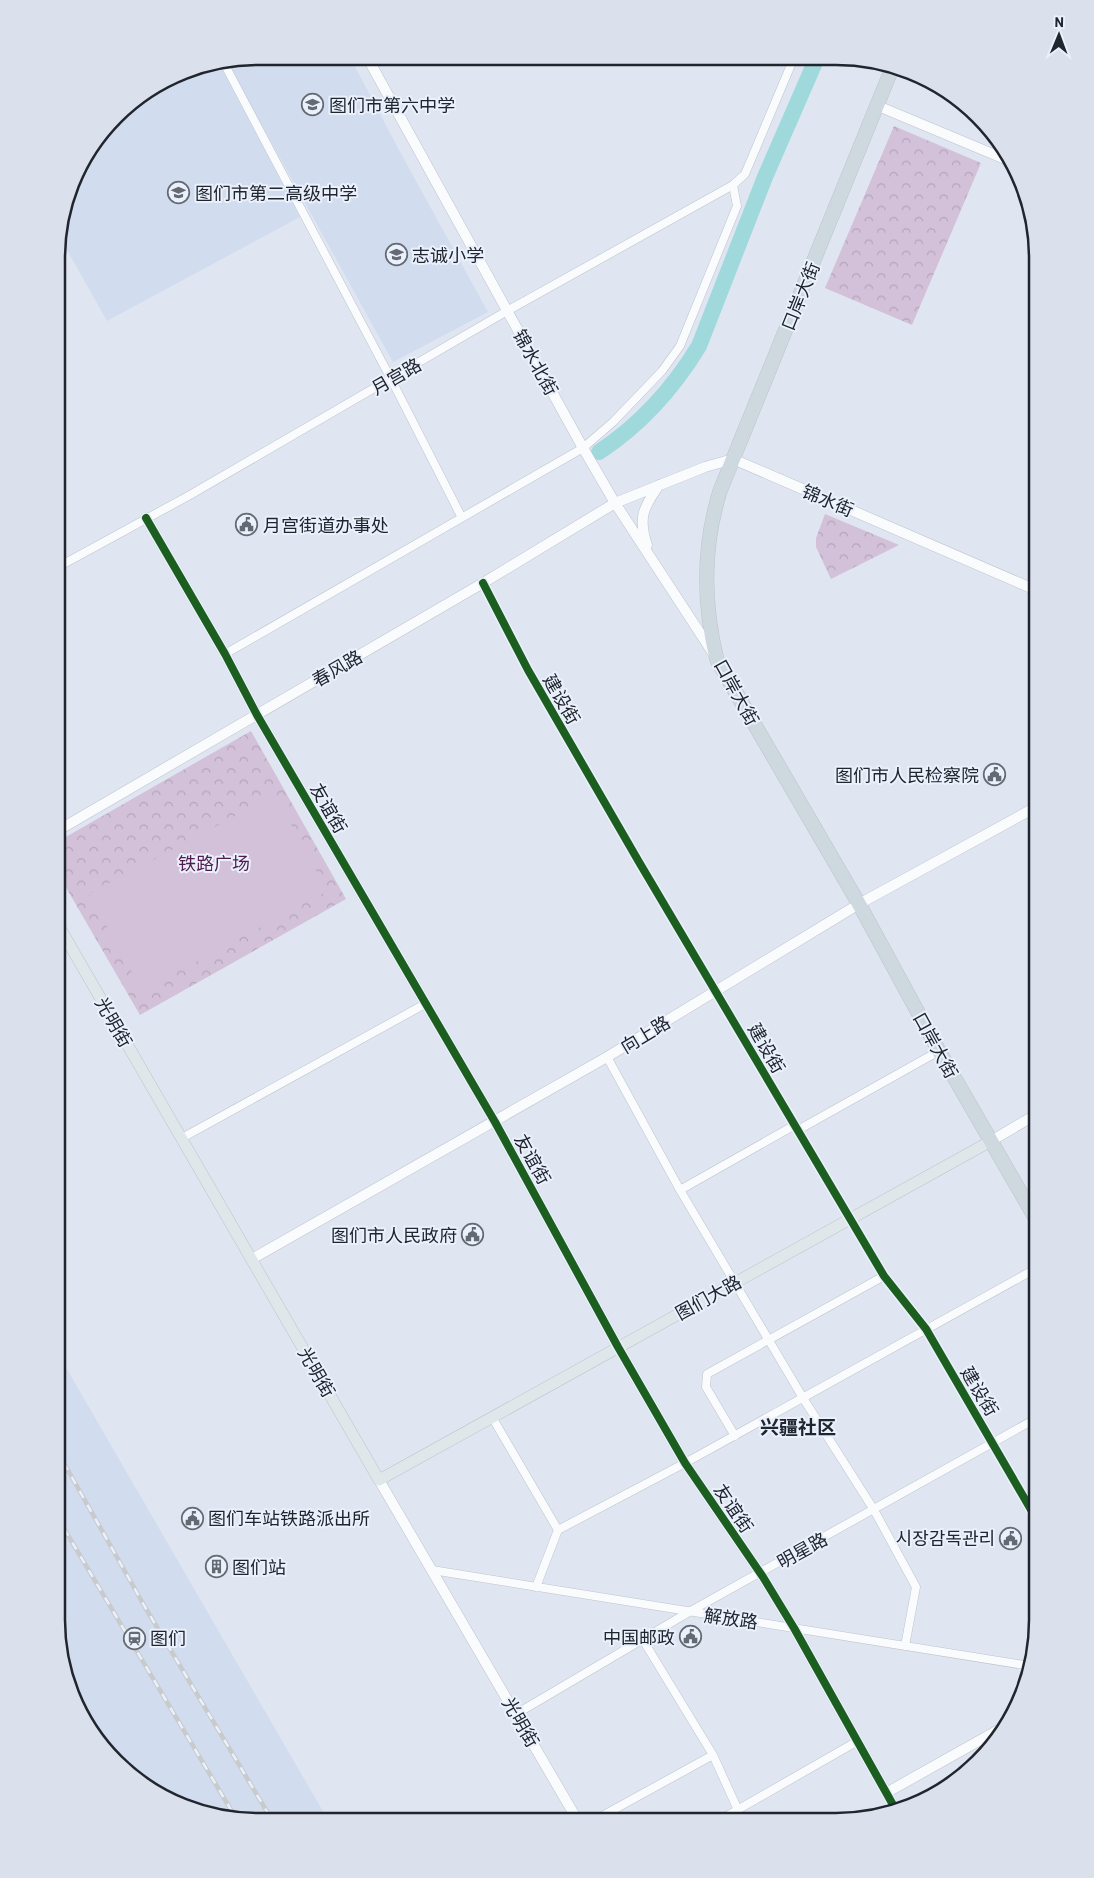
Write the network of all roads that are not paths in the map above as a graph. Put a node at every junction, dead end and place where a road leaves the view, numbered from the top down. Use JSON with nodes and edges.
{"nodes":[{"id":1,"x":371,"y":65,"type":"edge"},
{"id":2,"x":791,"y":65,"type":"edge"},
{"id":3,"x":227,"y":68,"type":"edge"},
{"id":4,"x":890,"y":73,"type":"edge"},
{"id":5,"x":878,"y":106,"type":"junction"},
{"id":6,"x":1001,"y":157,"type":"edge"},
{"id":7,"x":733,"y":185,"type":"junction"},
{"id":8,"x":507,"y":311,"type":"junction"},
{"id":9,"x":391,"y":379,"type":"junction"},
{"id":10,"x":583,"y":448,"type":"junction"},
{"id":11,"x":733,"y":459,"type":"junction"},
{"id":12,"x":659,"y":485,"type":"junction"},
{"id":13,"x":615,"y":503,"type":"junction"},
{"id":14,"x":461,"y":516,"type":"junction"},
{"id":15,"x":146,"y":518,"type":"junction"},
{"id":16,"x":651,"y":558,"type":"junction"},
{"id":17,"x":65,"y":563,"type":"edge"},
{"id":18,"x":483,"y":583,"type":"junction"},
{"id":19,"x":1029,"y":587,"type":"edge"},
{"id":20,"x":225,"y":654,"type":"junction"},
{"id":21,"x":717,"y":660,"type":"junction"},
{"id":22,"x":257,"y":715,"type":"junction"},
{"id":23,"x":1029,"y":811,"type":"edge"},
{"id":24,"x":65,"y":826,"type":"edge"},
{"id":25,"x":859,"y":904,"type":"junction"},
{"id":26,"x":65,"y":937,"type":"edge"},
{"id":27,"x":716,"y":991,"type":"junction"},
{"id":28,"x":425,"y":1004,"type":"junction"},
{"id":29,"x":939,"y":1051,"type":"junction"},
{"id":30,"x":607,"y":1057,"type":"junction"},
{"id":31,"x":1029,"y":1119,"type":"edge"},
{"id":32,"x":496,"y":1122,"type":"junction"},
{"id":33,"x":797,"y":1128,"type":"junction"},
{"id":34,"x":182,"y":1138,"type":"junction"},
{"id":35,"x":991,"y":1141,"type":"junction"},
{"id":36,"x":680,"y":1190,"type":"junction"},
{"id":37,"x":1029,"y":1207,"type":"edge"},
{"id":38,"x":850,"y":1218,"type":"junction"},
{"id":39,"x":252,"y":1259,"type":"junction"},
{"id":40,"x":1029,"y":1272,"type":"edge"},
{"id":41,"x":884,"y":1276,"type":"junction"},
{"id":42,"x":734,"y":1283,"type":"junction"},
{"id":43,"x":926,"y":1329,"type":"junction"},
{"id":44,"x":769,"y":1340,"type":"junction"},
{"id":45,"x":618,"y":1347,"type":"junction"},
{"id":46,"x":803,"y":1398,"type":"junction"},
{"id":47,"x":492,"y":1417,"type":"junction"},
{"id":48,"x":1029,"y":1423,"type":"edge"},
{"id":49,"x":735,"y":1436,"type":"junction"},
{"id":50,"x":994,"y":1444,"type":"junction"},
{"id":51,"x":685,"y":1463,"type":"junction"},
{"id":52,"x":379,"y":1480,"type":"junction"},
{"id":53,"x":1029,"y":1506,"type":"edge"},
{"id":54,"x":874,"y":1510,"type":"junction"},
{"id":55,"x":558,"y":1530,"type":"junction"},
{"id":56,"x":432,"y":1570,"type":"junction"},
{"id":57,"x":760,"y":1573,"type":"junction"},
{"id":58,"x":536,"y":1587,"type":"junction"},
{"id":59,"x":689,"y":1612,"type":"junction"},
{"id":60,"x":794,"y":1628,"type":"junction"},
{"id":61,"x":643,"y":1640,"type":"junction"},
{"id":62,"x":905,"y":1646,"type":"junction"},
{"id":63,"x":1023,"y":1665,"type":"edge"},
{"id":64,"x":516,"y":1714,"type":"junction"},
{"id":65,"x":994,"y":1732,"type":"edge"},
{"id":66,"x":856,"y":1742,"type":"junction"},
{"id":67,"x":713,"y":1755,"type":"junction"},
{"id":68,"x":886,"y":1793,"type":"junction"},
{"id":69,"x":893,"y":1804,"type":"edge"},
{"id":70,"x":738,"y":1810,"type":"junction"},
{"id":71,"x":573,"y":1813,"type":"edge"},
{"id":72,"x":608,"y":1813,"type":"edge"},
{"id":73,"x":733,"y":1813,"type":"edge"}],
"edges":[{"from":1,"to":8,"type":"street","name":"锦水北街"},
{"from":2,"to":7,"type":"street"},
{"from":3,"to":9,"type":"street"},
{"from":4,"to":5,"type":"highway","name":"口岸大街"},
{"from":5,"to":6,"type":"street"},
{"from":5,"to":11,"type":"highway","name":"口岸大街"},
{"from":7,"to":8,"type":"street","name":"月宫路"},
{"from":7,"to":10,"type":"street"},
{"from":8,"to":9,"type":"street","name":"月宫路"},
{"from":8,"to":10,"type":"street","name":"锦水北街"},
{"from":9,"to":14,"type":"street"},
{"from":9,"to":15,"type":"street","name":"月宫路"},
{"from":10,"to":13,"type":"street","name":"锦水北街"},
{"from":10,"to":14,"type":"street"},
{"from":11,"to":12,"type":"street"},
{"from":11,"to":19,"type":"street","name":"锦水街"},
{"from":11,"to":21,"type":"highway","name":"口岸大街"},
{"from":12,"to":13,"type":"street"},
{"from":12,"to":16,"type":"street"},
{"from":13,"to":16,"type":"street","name":"锦水北街"},
{"from":13,"to":18,"type":"street","name":"春风路"},
{"from":14,"to":20,"type":"street"},
{"from":15,"to":17,"type":"street","name":"月宫路"},
{"from":15,"to":20,"type":"street","name":"友谊街"},
{"from":16,"to":21,"type":"street","name":"锦水北街"},
{"from":18,"to":22,"type":"street","name":"春风路"},
{"from":18,"to":27,"type":"street","name":"建设街"},
{"from":20,"to":22,"type":"street","name":"友谊街"},
{"from":21,"to":25,"type":"highway","name":"口岸大街"},
{"from":22,"to":24,"type":"street","name":"春风路"},
{"from":22,"to":28,"type":"street","name":"友谊街"},
{"from":23,"to":25,"type":"street","name":"向上路"},
{"from":25,"to":27,"type":"street","name":"向上路"},
{"from":25,"to":29,"type":"highway","name":"口岸大街"},
{"from":26,"to":34,"type":"main road","name":"光明街"},
{"from":27,"to":30,"type":"street","name":"向上路"},
{"from":27,"to":33,"type":"street","name":"建设街"},
{"from":28,"to":32,"type":"street","name":"友谊街"},
{"from":28,"to":34,"type":"street"},
{"from":29,"to":33,"type":"street"},
{"from":29,"to":35,"type":"highway","name":"口岸大街"},
{"from":30,"to":32,"type":"street","name":"向上路"},
{"from":30,"to":36,"type":"street"},
{"from":31,"to":35,"type":"street","name":"图们大路"},
{"from":32,"to":39,"type":"street","name":"向上路"},
{"from":32,"to":45,"type":"street","name":"友谊街"},
{"from":33,"to":36,"type":"street"},
{"from":33,"to":38,"type":"street","name":"建设街"},
{"from":34,"to":39,"type":"main road","name":"光明街"},
{"from":35,"to":37,"type":"highway","name":"口岸大街"},
{"from":35,"to":38,"type":"main road","name":"图们大路"},
{"from":36,"to":42,"type":"street"},
{"from":38,"to":41,"type":"street","name":"建设街"},
{"from":38,"to":42,"type":"main road","name":"图们大路"},
{"from":39,"to":52,"type":"main road","name":"光明街"},
{"from":40,"to":43,"type":"street"},
{"from":41,"to":43,"type":"street","name":"建设街"},
{"from":41,"to":44,"type":"street"},
{"from":42,"to":44,"type":"street"},
{"from":42,"to":45,"type":"main road","name":"图们大路"},
{"from":43,"to":46,"type":"street"},
{"from":43,"to":50,"type":"street","name":"建设街"},
{"from":44,"to":46,"type":"street"},
{"from":44,"to":49,"type":"street"},
{"from":45,"to":47,"type":"main road","name":"图们大路"},
{"from":45,"to":51,"type":"street","name":"友谊街"},
{"from":46,"to":49,"type":"street"},
{"from":46,"to":54,"type":"street"},
{"from":47,"to":52,"type":"main road","name":"图们大路"},
{"from":47,"to":55,"type":"street"},
{"from":48,"to":50,"type":"street","name":"明星路"},
{"from":49,"to":51,"type":"street"},
{"from":50,"to":53,"type":"street","name":"建设街"},
{"from":50,"to":54,"type":"street","name":"明星路"},
{"from":51,"to":55,"type":"street"},
{"from":51,"to":57,"type":"street","name":"友谊街"},
{"from":52,"to":56,"type":"street","name":"光明街"},
{"from":54,"to":57,"type":"street","name":"明星路"},
{"from":54,"to":62,"type":"street"},
{"from":55,"to":58,"type":"street"},
{"from":56,"to":58,"type":"street","name":"解放路"},
{"from":56,"to":64,"type":"street","name":"光明街"},
{"from":57,"to":59,"type":"street","name":"明星路"},
{"from":57,"to":60,"type":"street","name":"友谊街"},
{"from":58,"to":59,"type":"street","name":"解放路"},
{"from":59,"to":60,"type":"street","name":"解放路"},
{"from":59,"to":61,"type":"street","name":"明星路"},
{"from":60,"to":62,"type":"street","name":"解放路"},
{"from":60,"to":66,"type":"street","name":"友谊街"},
{"from":61,"to":64,"type":"street","name":"明星路"},
{"from":61,"to":67,"type":"street"},
{"from":62,"to":63,"type":"street","name":"解放路"},
{"from":64,"to":71,"type":"street","name":"光明街"},
{"from":65,"to":68,"type":"street"},
{"from":66,"to":68,"type":"street","name":"友谊街"},
{"from":66,"to":70,"type":"street"},
{"from":67,"to":70,"type":"street"},
{"from":67,"to":72,"type":"street"},
{"from":68,"to":69,"type":"street","name":"友谊街"},
{"from":70,"to":73,"type":"street"}]}
